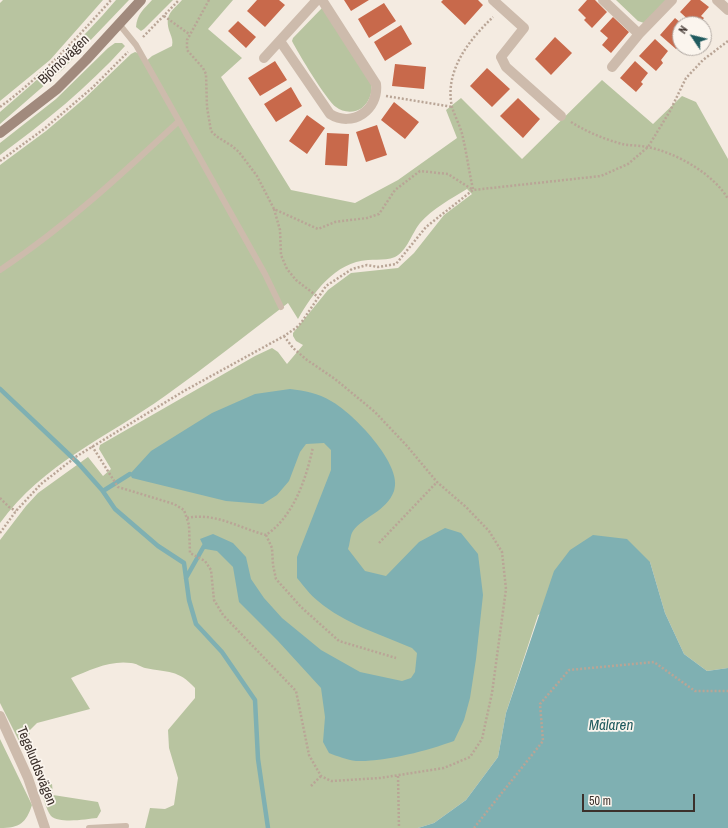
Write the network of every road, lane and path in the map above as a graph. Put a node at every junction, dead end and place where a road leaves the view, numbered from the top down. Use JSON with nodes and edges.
{"nodes":[{"id":1,"x":111,"y":0,"type":"edge"},
{"id":2,"x":141,"y":0,"type":"edge"},
{"id":3,"x":179,"y":0,"type":"edge"},
{"id":4,"x":209,"y":0,"type":"edge"},
{"id":5,"x":316,"y":0,"type":"edge"},
{"id":6,"x":322,"y":0,"type":"edge"},
{"id":7,"x":493,"y":0,"type":"edge"},
{"id":8,"x":602,"y":0,"type":"edge"},
{"id":9,"x":672,"y":0,"type":"edge"},
{"id":10,"x":717,"y":0,"type":"edge"},
{"id":11,"x":502,"y":8,"type":"junction"},
{"id":12,"x":728,"y":10,"type":"edge"},
{"id":13,"x":164,"y":16,"type":"junction"},
{"id":14,"x":119,"y":24,"type":"junction"},
{"id":15,"x":189,"y":34,"type":"junction"},
{"id":16,"x":639,"y":34,"type":"junction"},
{"id":17,"x":280,"y":41,"type":"junction"},
{"id":18,"x":728,"y":41,"type":"edge"},
{"id":19,"x":136,"y":45,"type":"junction"},
{"id":20,"x":264,"y":58,"type":"dead end"},
{"id":21,"x":612,"y":67,"type":"dead end"},
{"id":22,"x":376,"y":94,"type":"junction"},
{"id":23,"x":0,"y":107,"type":"edge"},
{"id":24,"x":453,"y":107,"type":"junction"},
{"id":25,"x":561,"y":116,"type":"joint"},
{"id":26,"x":179,"y":121,"type":"junction"},
{"id":27,"x":0,"y":133,"type":"edge"},
{"id":28,"x":648,"y":147,"type":"junction"},
{"id":29,"x":0,"y":160,"type":"edge"},
{"id":30,"x":473,"y":190,"type":"junction"},
{"id":31,"x":728,"y":199,"type":"edge"},
{"id":32,"x":274,"y":209,"type":"junction"},
{"id":33,"x":0,"y":270,"type":"edge"},
{"id":34,"x":318,"y":297,"type":"junction"},
{"id":35,"x":281,"y":307,"type":"dead end"},
{"id":36,"x":284,"y":336,"type":"junction"},
{"id":37,"x":92,"y":446,"type":"junction"},
{"id":38,"x":313,"y":447,"type":"dead end"},
{"id":39,"x":437,"y":482,"type":"junction"},
{"id":40,"x":0,"y":498,"type":"edge"},
{"id":41,"x":16,"y":511,"type":"junction"},
{"id":42,"x":187,"y":518,"type":"junction"},
{"id":43,"x":0,"y":533,"type":"edge"},
{"id":44,"x":266,"y":535,"type":"junction"},
{"id":45,"x":379,"y":543,"type":"dead end"},
{"id":46,"x":396,"y":658,"type":"dead end"},
{"id":47,"x":728,"y":691,"type":"edge"},
{"id":48,"x":0,"y":716,"type":"edge"},
{"id":49,"x":321,"y":776,"type":"junction"},
{"id":50,"x":398,"y":776,"type":"junction"},
{"id":51,"x":311,"y":786,"type":"dead end"},
{"id":52,"x":126,"y":826,"type":"dead end"},
{"id":53,"x":45,"y":828,"type":"edge"},
{"id":54,"x":89,"y":828,"type":"edge"},
{"id":55,"x":399,"y":828,"type":"edge"},
{"id":56,"x":474,"y":828,"type":"edge"}],
"edges":[{"from":1,"to":23,"type":"path"},
{"from":2,"to":14,"type":"main road","name":"Björnövägen"},
{"from":3,"to":13,"type":"path"},
{"from":4,"to":15,"type":"path"},
{"from":5,"to":17,"type":"street"},
{"from":6,"to":22,"type":"street"},
{"from":7,"to":11,"type":"street"},
{"from":8,"to":16,"type":"street"},
{"from":9,"to":16,"type":"street"},
{"from":10,"to":12,"type":"street"},
{"from":11,"to":24,"type":"path"},
{"from":11,"to":25,"type":"street"},
{"from":13,"to":15,"type":"path"},
{"from":13,"to":19,"type":"path"},
{"from":14,"to":19,"type":"lane"},
{"from":14,"to":27,"type":"main road","name":"Björnövägen"},
{"from":15,"to":32,"type":"path"},
{"from":16,"to":21,"type":"street"},
{"from":17,"to":20,"type":"street"},
{"from":17,"to":22,"type":"street"},
{"from":18,"to":28,"type":"path"},
{"from":19,"to":26,"type":"lane"},
{"from":19,"to":29,"type":"path"},
{"from":22,"to":24,"type":"path"},
{"from":24,"to":30,"type":"path"},
{"from":25,"to":28,"type":"path"},
{"from":26,"to":33,"type":"lane"},
{"from":26,"to":35,"type":"lane"},
{"from":28,"to":30,"type":"path"},
{"from":28,"to":31,"type":"path"},
{"from":30,"to":32,"type":"path"},
{"from":30,"to":34,"type":"path"},
{"from":32,"to":34,"type":"path"},
{"from":34,"to":36,"type":"path"},
{"from":36,"to":37,"type":"path"},
{"from":36,"to":39,"type":"path"},
{"from":37,"to":41,"type":"path"},
{"from":37,"to":42,"type":"path"},
{"from":38,"to":44,"type":"path"},
{"from":39,"to":45,"type":"path"},
{"from":39,"to":50,"type":"path"},
{"from":40,"to":41,"type":"path"},
{"from":41,"to":43,"type":"path"},
{"from":42,"to":44,"type":"path"},
{"from":42,"to":49,"type":"path"},
{"from":44,"to":46,"type":"path"},
{"from":47,"to":56,"type":"path"},
{"from":48,"to":53,"type":"street","name":"Tegeluddsvägen"},
{"from":49,"to":50,"type":"path"},
{"from":49,"to":51,"type":"path"},
{"from":50,"to":55,"type":"path"},
{"from":52,"to":54,"type":"lane"}]}
